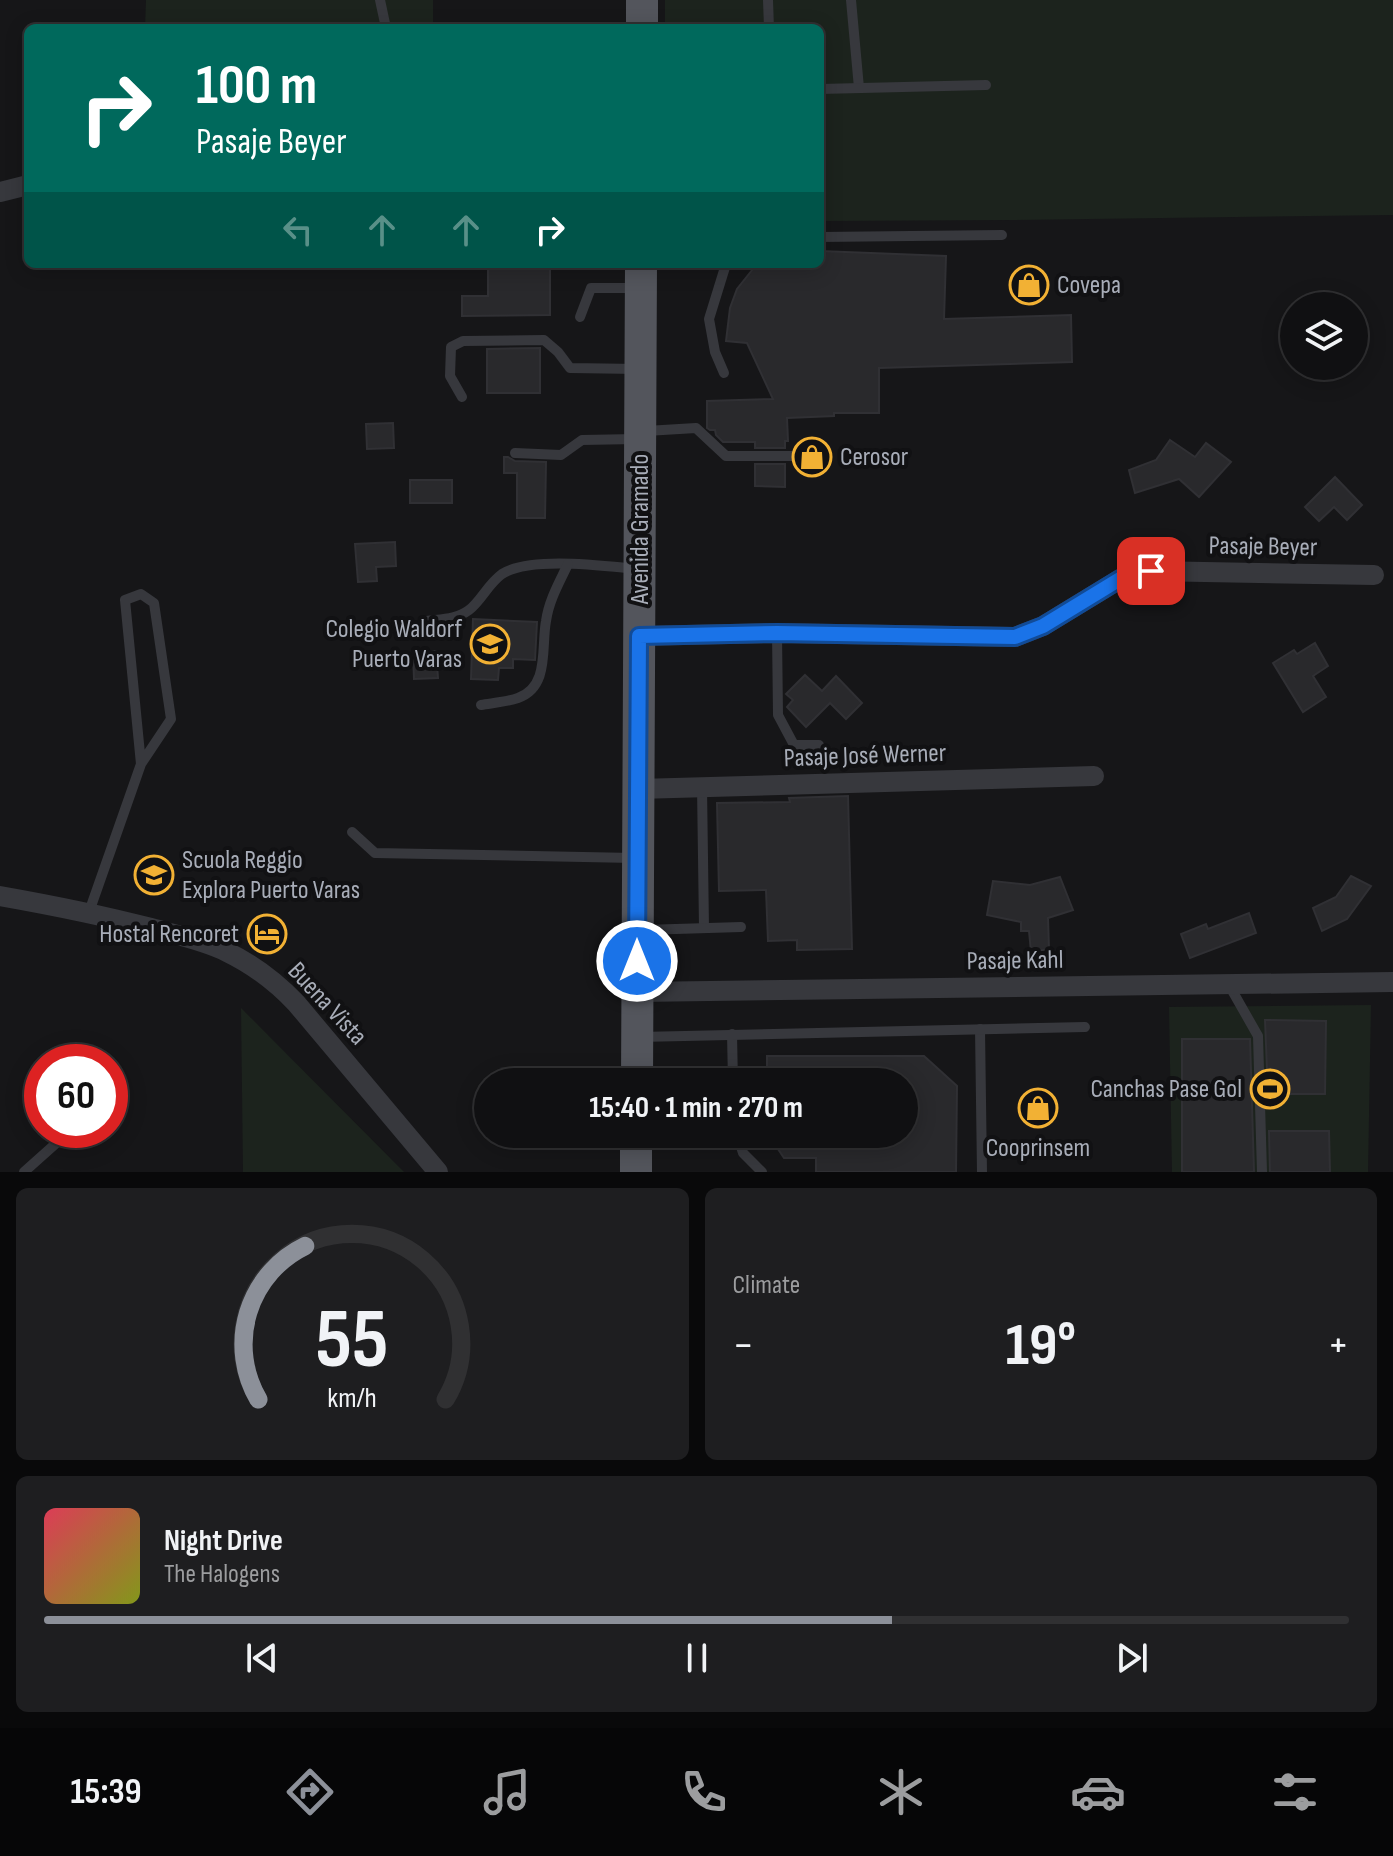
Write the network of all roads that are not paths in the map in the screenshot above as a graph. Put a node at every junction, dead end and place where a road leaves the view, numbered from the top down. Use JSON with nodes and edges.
{"nodes":[{"id":1,"x":380,"y":0,"type":"edge"},
{"id":2,"x":642,"y":0,"type":"edge"},
{"id":3,"x":768,"y":0,"type":"edge"},
{"id":4,"x":851,"y":0,"type":"edge"},
{"id":5,"x":385,"y":24,"type":"edge"},
{"id":6,"x":642,"y":24,"type":"edge"},
{"id":7,"x":769,"y":24,"type":"edge"},
{"id":8,"x":986,"y":85,"type":"dead end"},
{"id":9,"x":859,"y":88,"type":"junction"},
{"id":10,"x":824,"y":89,"type":"edge"},
{"id":11,"x":24,"y":186,"type":"edge"},
{"id":12,"x":0,"y":192,"type":"edge"},
{"id":13,"x":1002,"y":235,"type":"dead end"},
{"id":14,"x":824,"y":237,"type":"edge"},
{"id":15,"x":725,"y":268,"type":"edge"},
{"id":16,"x":641,"y":276,"type":"edge"},
{"id":17,"x":580,"y":317,"type":"dead end"},
{"id":18,"x":640,"y":369,"type":"junction"},
{"id":19,"x":724,"y":373,"type":"dead end"},
{"id":20,"x":462,"y":397,"type":"dead end"},
{"id":21,"x":640,"y":435,"type":"junction"},
{"id":22,"x":515,"y":453,"type":"dead end"},
{"id":23,"x":797,"y":456,"type":"dead end"},
{"id":24,"x":568,"y":564,"type":"junction"},
{"id":25,"x":639,"y":569,"type":"junction"},
{"id":26,"x":1374,"y":575,"type":"dead end"},
{"id":27,"x":427,"y":621,"type":"dead end"},
{"id":28,"x":777,"y":633,"type":"junction"},
{"id":29,"x":639,"y":636,"type":"junction"},
{"id":30,"x":481,"y":705,"type":"dead end"},
{"id":31,"x":819,"y":745,"type":"dead end"},
{"id":32,"x":141,"y":764,"type":"junction"},
{"id":33,"x":1094,"y":776,"type":"dead end"},
{"id":34,"x":702,"y":787,"type":"junction"},
{"id":35,"x":638,"y":789,"type":"junction"},
{"id":36,"x":352,"y":832,"type":"dead end"},
{"id":37,"x":638,"y":858,"type":"junction"},
{"id":38,"x":0,"y":896,"type":"edge"},
{"id":39,"x":89,"y":912,"type":"junction"},
{"id":40,"x":741,"y":927,"type":"dead end"},
{"id":41,"x":704,"y":928,"type":"junction"},
{"id":42,"x":637,"y":930,"type":"junction"},
{"id":43,"x":1393,"y":982,"type":"edge"},
{"id":44,"x":1229,"y":985,"type":"junction"},
{"id":45,"x":637,"y":992,"type":"junction"},
{"id":46,"x":1085,"y":1027,"type":"dead end"},
{"id":47,"x":980,"y":1029,"type":"junction"},
{"id":48,"x":732,"y":1034,"type":"junction"},
{"id":49,"x":637,"y":1037,"type":"junction"},
{"id":50,"x":637,"y":1068,"type":"edge"},
{"id":51,"x":733,"y":1068,"type":"edge"},
{"id":52,"x":51,"y":1148,"type":"edge"},
{"id":53,"x":636,"y":1148,"type":"edge"},
{"id":54,"x":741,"y":1148,"type":"edge"},
{"id":55,"x":24,"y":1172,"type":"edge"},
{"id":56,"x":438,"y":1172,"type":"edge"},
{"id":57,"x":636,"y":1172,"type":"edge"},
{"id":58,"x":762,"y":1172,"type":"edge"},
{"id":59,"x":982,"y":1172,"type":"edge"},
{"id":60,"x":1262,"y":1172,"type":"edge"}],
"edges":[{"from":1,"to":5,"type":"lane"},
{"from":2,"to":6,"type":"main road"},
{"from":3,"to":7,"type":"lane"},
{"from":4,"to":9,"type":"lane"},
{"from":8,"to":9,"type":"lane"},
{"from":9,"to":10,"type":"lane"},
{"from":11,"to":12,"type":"street"},
{"from":13,"to":14,"type":"lane"},
{"from":15,"to":19,"type":"lane"},
{"from":16,"to":17,"type":"lane"},
{"from":16,"to":18,"type":"main road","name":"Avenida Gramado"},
{"from":18,"to":20,"type":"lane"},
{"from":18,"to":21,"type":"main road","name":"Avenida Gramado"},
{"from":21,"to":22,"type":"lane"},
{"from":21,"to":23,"type":"lane"},
{"from":21,"to":25,"type":"main road","name":"Avenida Gramado"},
{"from":24,"to":25,"type":"lane"},
{"from":24,"to":27,"type":"lane"},
{"from":24,"to":30,"type":"lane"},
{"from":25,"to":29,"type":"main road","name":"Avenida Gramado"},
{"from":26,"to":28,"type":"street","name":"Pasaje Beyer"},
{"from":28,"to":29,"type":"street","name":"Pasaje Beyer"},
{"from":28,"to":31,"type":"lane"},
{"from":29,"to":35,"type":"main road","name":"Avenida Gramado"},
{"from":32,"to":32,"type":"lane"},
{"from":32,"to":39,"type":"lane"},
{"from":33,"to":34,"type":"street","name":"Pasaje José Werner"},
{"from":34,"to":35,"type":"street","name":"Pasaje José Werner"},
{"from":34,"to":41,"type":"lane"},
{"from":35,"to":37,"type":"main road","name":"Avenida Gramado"},
{"from":36,"to":37,"type":"lane"},
{"from":37,"to":42,"type":"main road","name":"Avenida Gramado"},
{"from":38,"to":39,"type":"street","name":"Buena Vista"},
{"from":39,"to":56,"type":"street","name":"Buena Vista"},
{"from":40,"to":41,"type":"lane"},
{"from":41,"to":42,"type":"lane"},
{"from":42,"to":45,"type":"main road","name":"Avenida Gramado"},
{"from":43,"to":44,"type":"street","name":"Pasaje Kahl"},
{"from":44,"to":45,"type":"street","name":"Pasaje Kahl"},
{"from":44,"to":60,"type":"lane"},
{"from":45,"to":49,"type":"main road","name":"Avenida Gramado"},
{"from":46,"to":47,"type":"lane"},
{"from":47,"to":48,"type":"lane"},
{"from":47,"to":59,"type":"lane"},
{"from":48,"to":49,"type":"lane"},
{"from":48,"to":51,"type":"lane"},
{"from":49,"to":50,"type":"main road","name":"Avenida Gramado"},
{"from":52,"to":55,"type":"lane"},
{"from":53,"to":57,"type":"main road"},
{"from":54,"to":58,"type":"lane"}]}
